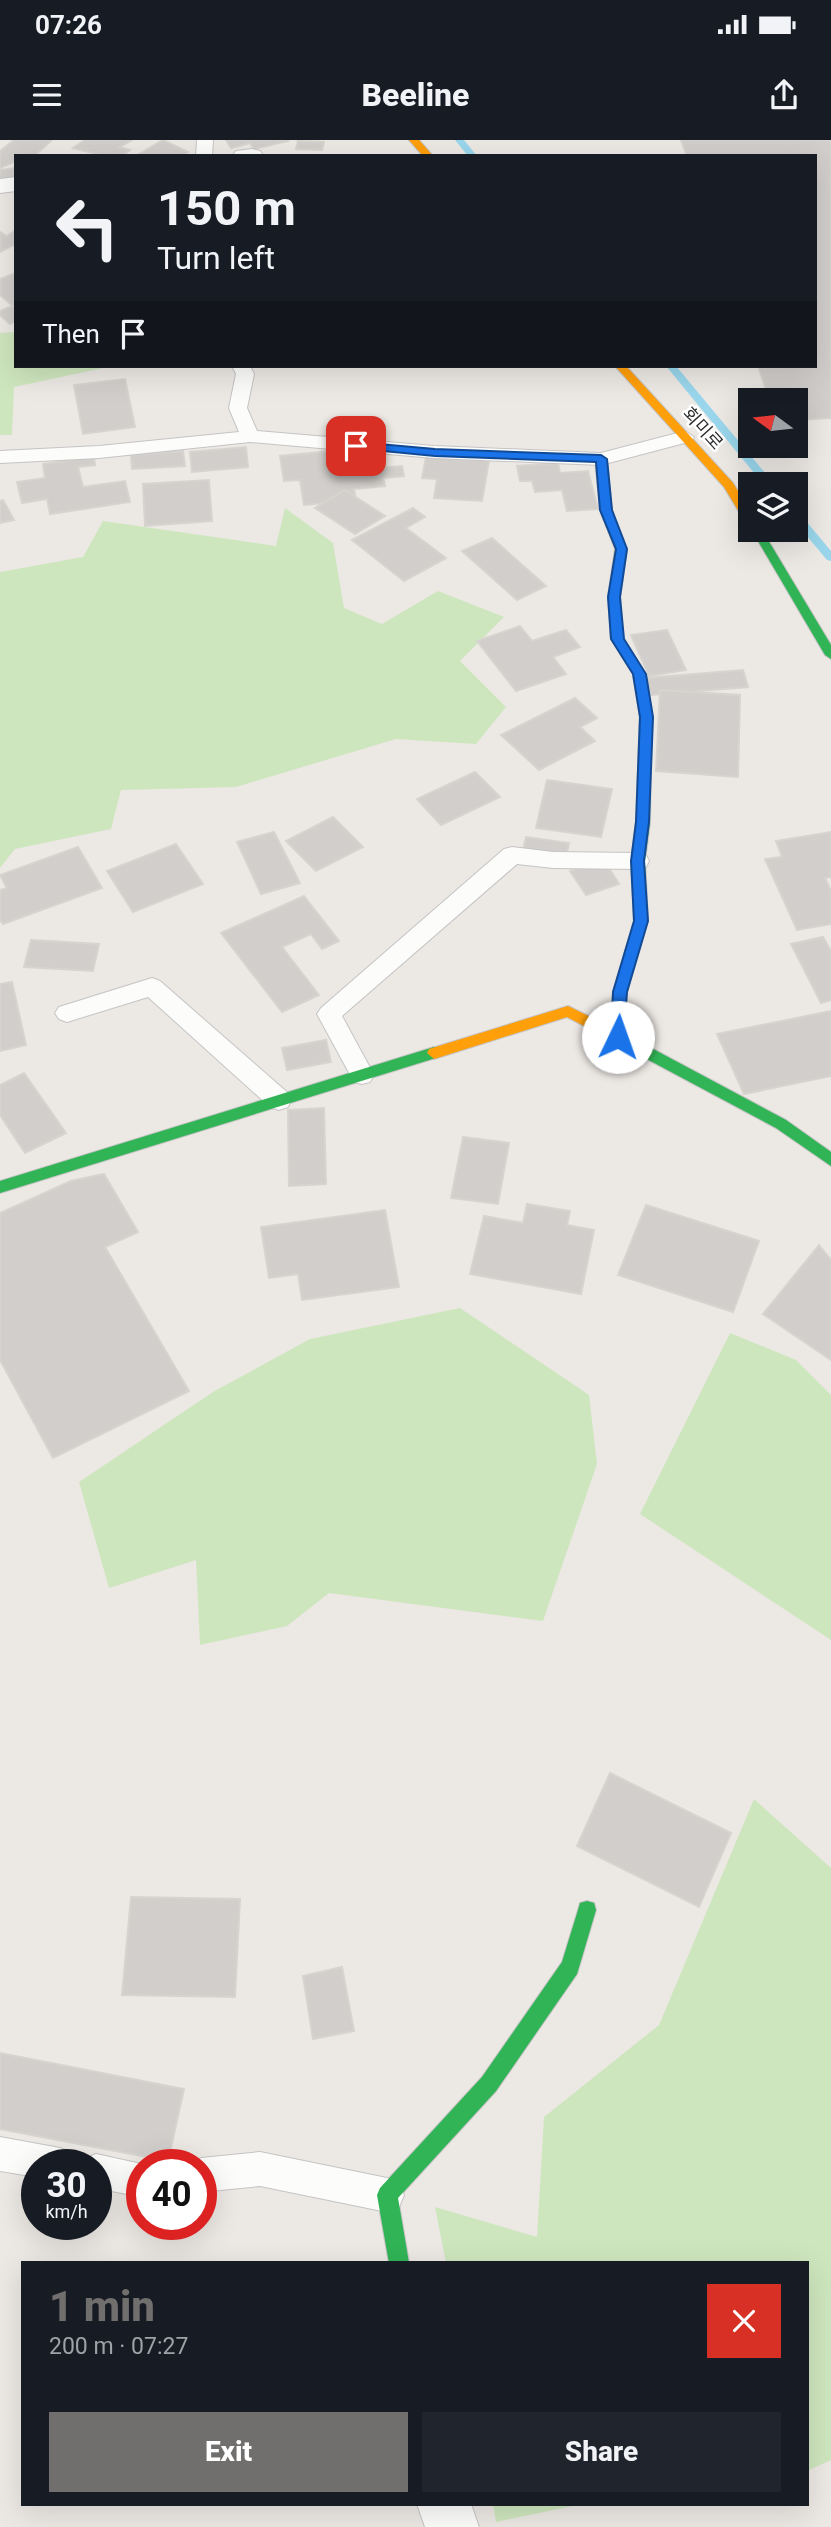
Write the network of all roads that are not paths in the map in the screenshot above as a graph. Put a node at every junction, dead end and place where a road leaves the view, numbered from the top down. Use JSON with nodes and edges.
{"nodes":[{"id":1,"x":414,"y":140,"type":"edge"},
{"id":2,"x":426,"y":154,"type":"edge"},
{"id":3,"x":242,"y":368,"type":"edge"},
{"id":4,"x":622,"y":368,"type":"edge"},
{"id":5,"x":250,"y":436,"type":"junction"},
{"id":6,"x":685,"y":437,"type":"junction"},
{"id":7,"x":0,"y":457,"type":"edge"},
{"id":8,"x":601,"y":459,"type":"junction"},
{"id":9,"x":738,"y":500,"type":"edge"},
{"id":10,"x":763,"y":542,"type":"edge"},
{"id":11,"x":831,"y":655,"type":"edge"},
{"id":12,"x":638,"y":861,"type":"junction"},
{"id":13,"x":67,"y":1013,"type":"dead end"},
{"id":14,"x":618,"y":1037,"type":"junction"},
{"id":15,"x":362,"y":1075,"type":"junction"},
{"id":16,"x":279,"y":1100,"type":"junction"},
{"id":17,"x":831,"y":1160,"type":"edge"},
{"id":18,"x":0,"y":1187,"type":"edge"},
{"id":19,"x":587,"y":1910,"type":"dead end"},
{"id":20,"x":0,"y":2154,"type":"edge"},
{"id":21,"x":21,"y":2158,"type":"edge"},
{"id":22,"x":217,"y":2173,"type":"edge"},
{"id":23,"x":387,"y":2195,"type":"junction"},
{"id":24,"x":399,"y":2261,"type":"edge"},
{"id":25,"x":445,"y":2506,"type":"edge"},
{"id":26,"x":452,"y":2527,"type":"edge"}],
"edges":[{"from":1,"to":2,"type":"street"},
{"from":3,"to":5,"type":"lane"},
{"from":4,"to":6,"type":"street","name":"회미로"},
{"from":5,"to":7,"type":"lane"},
{"from":5,"to":8,"type":"lane"},
{"from":6,"to":8,"type":"lane"},
{"from":6,"to":9,"type":"street","name":"회미로"},
{"from":8,"to":12,"type":"street"},
{"from":10,"to":11,"type":"street"},
{"from":12,"to":14,"type":"street"},
{"from":12,"to":15,"type":"lane"},
{"from":13,"to":16,"type":"lane"},
{"from":14,"to":15,"type":"street"},
{"from":14,"to":17,"type":"street"},
{"from":15,"to":16,"type":"street"},
{"from":16,"to":18,"type":"street"},
{"from":19,"to":23,"type":"street"},
{"from":20,"to":21,"type":"lane"},
{"from":22,"to":23,"type":"lane"},
{"from":23,"to":24,"type":"street"},
{"from":25,"to":26,"type":"street"}]}
